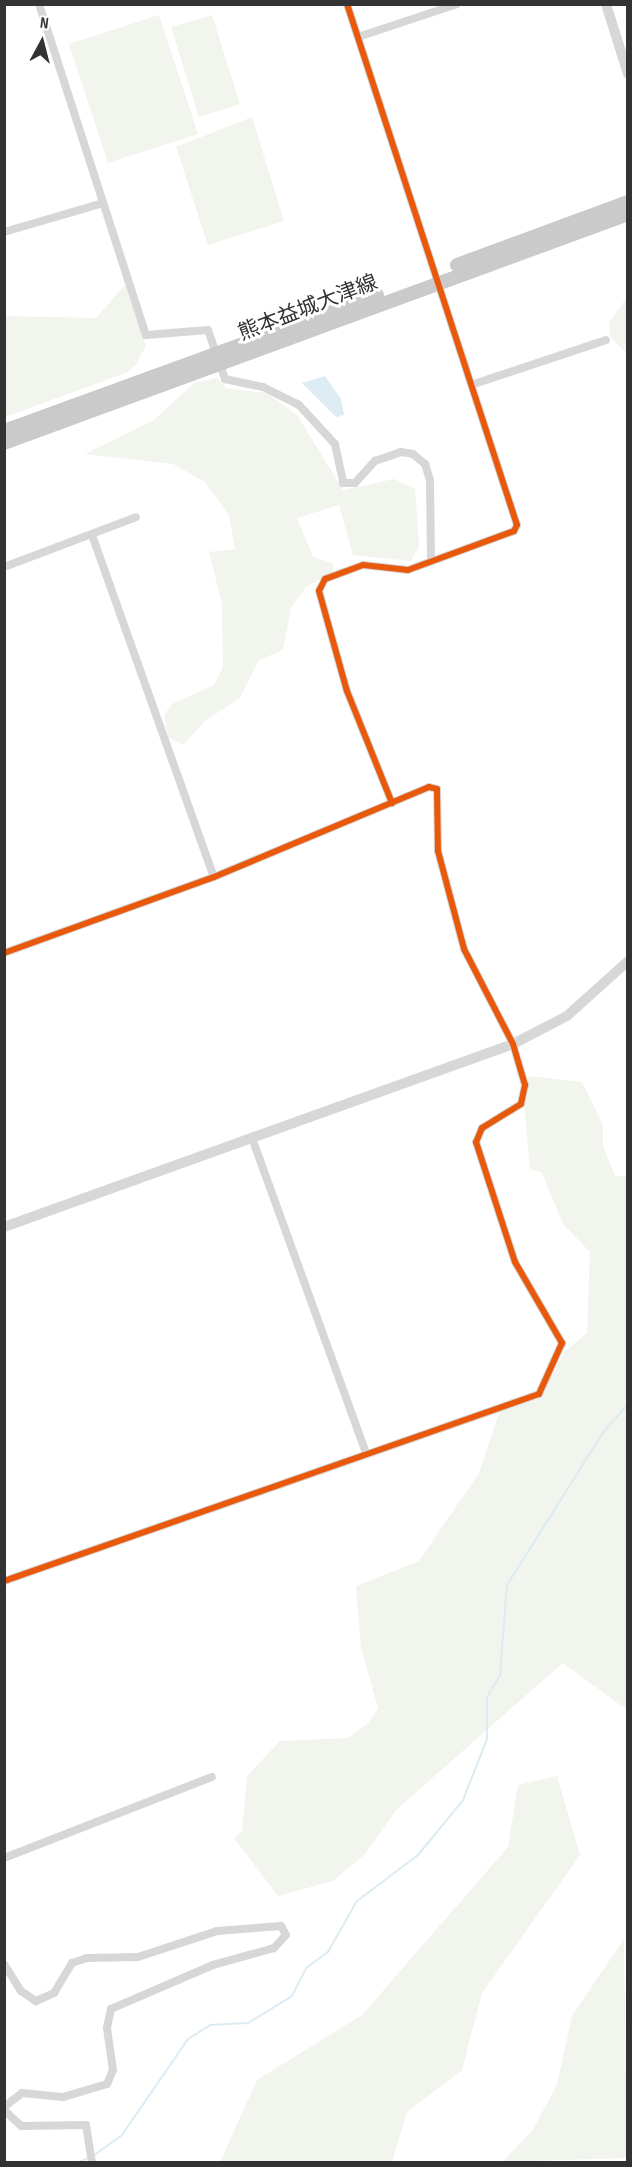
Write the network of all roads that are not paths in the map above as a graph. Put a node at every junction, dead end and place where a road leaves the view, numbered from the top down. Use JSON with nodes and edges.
{"nodes":[{"id":1,"x":39,"y":4,"type":"edge"},
{"id":2,"x":347,"y":4,"type":"edge"},
{"id":3,"x":457,"y":4,"type":"edge"},
{"id":4,"x":606,"y":4,"type":"edge"},
{"id":5,"x":358,"y":37,"type":"junction"},
{"id":6,"x":627,"y":74,"type":"edge"},
{"id":7,"x":627,"y":202,"type":"edge"},
{"id":8,"x":103,"y":203,"type":"junction"},
{"id":9,"x":627,"y":214,"type":"edge"},
{"id":10,"x":4,"y":232,"type":"edge"},
{"id":11,"x":438,"y":277,"type":"junction"},
{"id":12,"x":606,"y":340,"type":"dead end"},
{"id":13,"x":474,"y":384,"type":"junction"},
{"id":14,"x":4,"y":431,"type":"edge"},
{"id":15,"x":4,"y":443,"type":"edge"},
{"id":16,"x":136,"y":518,"type":"dead end"},
{"id":17,"x":92,"y":535,"type":"junction"},
{"id":18,"x":431,"y":561,"type":"junction"},
{"id":19,"x":4,"y":567,"type":"edge"},
{"id":20,"x":392,"y":803,"type":"junction"},
{"id":21,"x":214,"y":877,"type":"junction"},
{"id":22,"x":4,"y":954,"type":"edge"},
{"id":23,"x":627,"y":961,"type":"edge"},
{"id":24,"x":513,"y":1044,"type":"junction"},
{"id":25,"x":252,"y":1138,"type":"junction"},
{"id":26,"x":4,"y":1227,"type":"edge"},
{"id":27,"x":366,"y":1453,"type":"junction"},
{"id":28,"x":4,"y":1581,"type":"edge"},
{"id":29,"x":212,"y":1777,"type":"dead end"},
{"id":30,"x":4,"y":1858,"type":"edge"},
{"id":31,"x":4,"y":1964,"type":"edge"},
{"id":32,"x":4,"y":2109,"type":"edge"},
{"id":33,"x":92,"y":2163,"type":"edge"}],
"edges":[{"from":1,"to":8,"type":"street"},
{"from":2,"to":5,"type":"street"},
{"from":3,"to":5,"type":"street"},
{"from":4,"to":6,"type":"street"},
{"from":5,"to":11,"type":"street"},
{"from":7,"to":11,"type":"main road","name":"熊本益城大津線"},
{"from":8,"to":10,"type":"street"},
{"from":8,"to":18,"type":"street"},
{"from":9,"to":11,"type":"main road","name":"熊本益城大津線"},
{"from":11,"to":13,"type":"street"},
{"from":11,"to":14,"type":"main road","name":"熊本益城大津線"},
{"from":11,"to":15,"type":"main road","name":"熊本益城大津線"},
{"from":12,"to":13,"type":"street"},
{"from":13,"to":18,"type":"street"},
{"from":16,"to":17,"type":"street"},
{"from":17,"to":19,"type":"street"},
{"from":17,"to":21,"type":"street"},
{"from":18,"to":20,"type":"street"},
{"from":20,"to":21,"type":"street"},
{"from":20,"to":24,"type":"street"},
{"from":21,"to":22,"type":"street"},
{"from":23,"to":24,"type":"street"},
{"from":24,"to":25,"type":"street"},
{"from":24,"to":27,"type":"street"},
{"from":25,"to":26,"type":"street"},
{"from":25,"to":27,"type":"street"},
{"from":27,"to":28,"type":"street"},
{"from":29,"to":30,"type":"street"},
{"from":31,"to":32,"type":"street"},
{"from":32,"to":33,"type":"street"}]}
